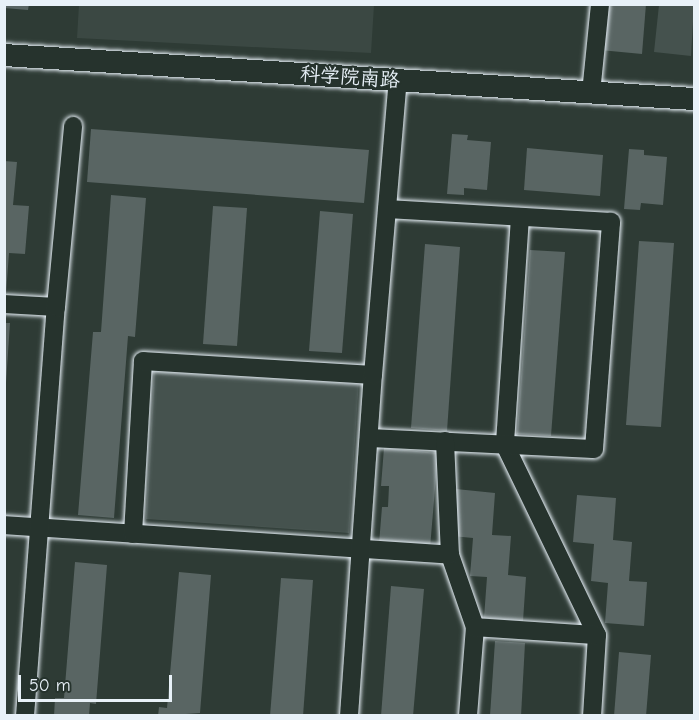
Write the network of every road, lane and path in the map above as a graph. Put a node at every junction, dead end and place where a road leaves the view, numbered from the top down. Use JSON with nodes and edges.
{"nodes":[{"id":1,"x":600,"y":4,"type":"edge"},
{"id":2,"x":4,"y":55,"type":"edge"},
{"id":3,"x":398,"y":80,"type":"junction"},
{"id":4,"x":591,"y":93,"type":"junction"},
{"id":5,"x":694,"y":99,"type":"edge"},
{"id":6,"x":73,"y":126,"type":"dead end"},
{"id":7,"x":387,"y":209,"type":"junction"},
{"id":8,"x":520,"y":216,"type":"junction"},
{"id":9,"x":4,"y":304,"type":"edge"},
{"id":10,"x":56,"y":307,"type":"junction"},
{"id":11,"x":373,"y":375,"type":"junction"},
{"id":12,"x":369,"y":438,"type":"junction"},
{"id":13,"x":445,"y":441,"type":"junction"},
{"id":14,"x":505,"y":444,"type":"junction"},
{"id":15,"x":4,"y":525,"type":"edge"},
{"id":16,"x":39,"y":528,"type":"junction"},
{"id":17,"x":133,"y":534,"type":"junction"},
{"id":18,"x":362,"y":550,"type":"junction"},
{"id":19,"x":450,"y":555,"type":"junction"},
{"id":20,"x":475,"y":627,"type":"junction"},
{"id":21,"x":597,"y":635,"type":"junction"},
{"id":22,"x":25,"y":716,"type":"edge"},
{"id":23,"x":349,"y":716,"type":"edge"},
{"id":24,"x":468,"y":716,"type":"edge"},
{"id":25,"x":592,"y":716,"type":"edge"}],
"edges":[{"from":1,"to":4,"type":"street"},
{"from":2,"to":3,"type":"street","name":"科学院南路"},
{"from":3,"to":4,"type":"street","name":"科学院南路"},
{"from":3,"to":7,"type":"street"},
{"from":4,"to":5,"type":"street","name":"科学院南路"},
{"from":6,"to":10,"type":"street"},
{"from":7,"to":8,"type":"street"},
{"from":7,"to":11,"type":"street"},
{"from":8,"to":14,"type":"street"},
{"from":8,"to":14,"type":"street"},
{"from":9,"to":10,"type":"street"},
{"from":10,"to":16,"type":"street"},
{"from":11,"to":12,"type":"street"},
{"from":11,"to":17,"type":"street"},
{"from":12,"to":13,"type":"street"},
{"from":12,"to":18,"type":"street"},
{"from":13,"to":14,"type":"street"},
{"from":13,"to":19,"type":"street"},
{"from":14,"to":21,"type":"street"},
{"from":15,"to":16,"type":"street"},
{"from":16,"to":17,"type":"street"},
{"from":16,"to":22,"type":"street"},
{"from":17,"to":18,"type":"street"},
{"from":18,"to":19,"type":"street"},
{"from":18,"to":23,"type":"street"},
{"from":19,"to":20,"type":"street"},
{"from":20,"to":21,"type":"street"},
{"from":20,"to":24,"type":"street"},
{"from":21,"to":25,"type":"street"}]}
